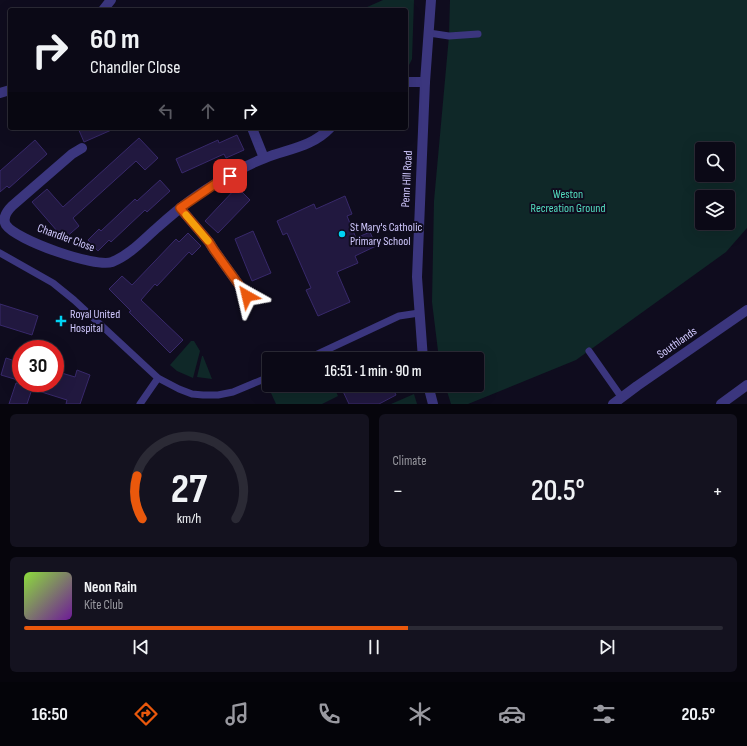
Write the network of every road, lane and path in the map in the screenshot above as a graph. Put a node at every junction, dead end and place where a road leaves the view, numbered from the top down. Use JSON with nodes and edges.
{"nodes":[{"id":1,"x":111,"y":0,"type":"edge"},
{"id":2,"x":431,"y":0,"type":"edge"},
{"id":3,"x":105,"y":8,"type":"edge"},
{"id":4,"x":429,"y":33,"type":"junction"},
{"id":5,"x":478,"y":34,"type":"dead end"},
{"id":6,"x":408,"y":82,"type":"edge"},
{"id":7,"x":425,"y":82,"type":"junction"},
{"id":8,"x":253,"y":130,"type":"edge"},
{"id":9,"x":328,"y":130,"type":"edge"},
{"id":10,"x":82,"y":148,"type":"dead end"},
{"id":11,"x":264,"y":158,"type":"junction"},
{"id":12,"x":180,"y":208,"type":"junction"},
{"id":13,"x":2,"y":218,"type":"edge"},
{"id":14,"x":0,"y":253,"type":"edge"},
{"id":15,"x":247,"y":296,"type":"dead end"},
{"id":16,"x":747,"y":310,"type":"edge"},
{"id":17,"x":419,"y":313,"type":"junction"},
{"id":18,"x":589,"y":351,"type":"dead end"},
{"id":19,"x":322,"y":352,"type":"edge"},
{"id":20,"x":422,"y":352,"type":"edge"},
{"id":21,"x":158,"y":378,"type":"junction"},
{"id":22,"x":262,"y":380,"type":"edge"},
{"id":23,"x":747,"y":385,"type":"edge"},
{"id":24,"x":430,"y":392,"type":"edge"},
{"id":25,"x":624,"y":401,"type":"edge"},
{"id":26,"x":140,"y":404,"type":"edge"},
{"id":27,"x":433,"y":404,"type":"edge"},
{"id":28,"x":613,"y":404,"type":"edge"},
{"id":29,"x":721,"y":404,"type":"edge"}],
"edges":[{"from":1,"to":3,"type":"street"},
{"from":2,"to":4,"type":"street","name":"Penn Hill Road"},
{"from":4,"to":5,"type":"lane"},
{"from":4,"to":7,"type":"street","name":"Penn Hill Road"},
{"from":6,"to":7,"type":"street"},
{"from":7,"to":17,"type":"street","name":"Penn Hill Road"},
{"from":8,"to":11,"type":"street"},
{"from":9,"to":11,"type":"street","name":"Chandler Close"},
{"from":10,"to":13,"type":"street","name":"Chandler Close"},
{"from":11,"to":12,"type":"street","name":"Chandler Close"},
{"from":12,"to":13,"type":"street","name":"Chandler Close"},
{"from":12,"to":15,"type":"street"},
{"from":14,"to":21,"type":"lane"},
{"from":16,"to":25,"type":"street","name":"Southlands"},
{"from":17,"to":19,"type":"lane"},
{"from":17,"to":20,"type":"street","name":"Penn Hill Road"},
{"from":18,"to":25,"type":"lane"},
{"from":21,"to":22,"type":"lane"},
{"from":21,"to":26,"type":"lane"},
{"from":23,"to":29,"type":"street"},
{"from":24,"to":27,"type":"street"},
{"from":25,"to":28,"type":"street","name":"Southlands"}]}
